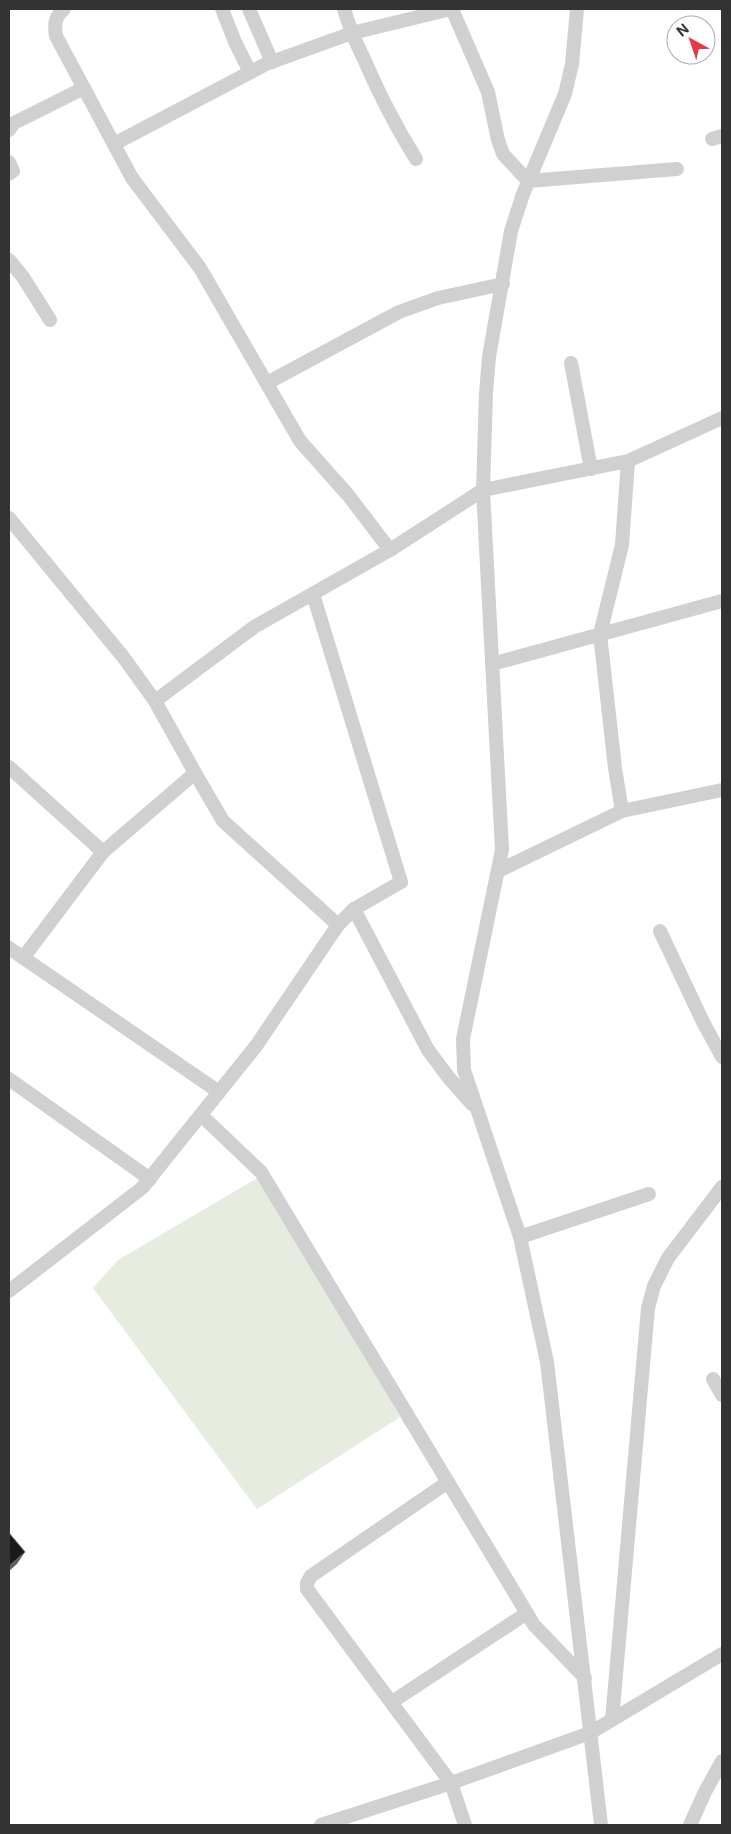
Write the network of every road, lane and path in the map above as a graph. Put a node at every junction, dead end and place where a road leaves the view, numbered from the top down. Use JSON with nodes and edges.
{"nodes":[{"id":1,"x":64,"y":9,"type":"edge"},
{"id":2,"x":222,"y":9,"type":"edge"},
{"id":3,"x":249,"y":9,"type":"edge"},
{"id":4,"x":344,"y":9,"type":"edge"},
{"id":5,"x":447,"y":9,"type":"edge"},
{"id":6,"x":577,"y":9,"type":"edge"},
{"id":7,"x":352,"y":33,"type":"junction"},
{"id":8,"x":272,"y":62,"type":"junction"},
{"id":9,"x":250,"y":72,"type":"junction"},
{"id":10,"x":84,"y":88,"type":"junction"},
{"id":11,"x":9,"y":130,"type":"edge"},
{"id":12,"x":114,"y":144,"type":"junction"},
{"id":13,"x":416,"y":159,"type":"dead end"},
{"id":14,"x":9,"y":162,"type":"edge"},
{"id":15,"x":677,"y":169,"type":"dead end"},
{"id":16,"x":9,"y":174,"type":"edge"},
{"id":17,"x":528,"y":181,"type":"junction"},
{"id":18,"x":9,"y":260,"type":"edge"},
{"id":19,"x":504,"y":284,"type":"junction"},
{"id":20,"x":50,"y":320,"type":"dead end"},
{"id":21,"x":571,"y":363,"type":"dead end"},
{"id":22,"x":267,"y":383,"type":"junction"},
{"id":23,"x":722,"y":418,"type":"edge"},
{"id":24,"x":628,"y":462,"type":"junction"},
{"id":25,"x":591,"y":469,"type":"junction"},
{"id":26,"x":483,"y":490,"type":"junction"},
{"id":27,"x":9,"y":518,"type":"edge"},
{"id":28,"x":390,"y":550,"type":"junction"},
{"id":29,"x":313,"y":594,"type":"junction"},
{"id":30,"x":722,"y":600,"type":"edge"},
{"id":31,"x":600,"y":634,"type":"junction"},
{"id":32,"x":492,"y":664,"type":"junction"},
{"id":33,"x":156,"y":700,"type":"junction"},
{"id":34,"x":9,"y":767,"type":"edge"},
{"id":35,"x":194,"y":773,"type":"junction"},
{"id":36,"x":722,"y":790,"type":"edge"},
{"id":37,"x":622,"y":811,"type":"junction"},
{"id":38,"x":102,"y":852,"type":"junction"},
{"id":39,"x":498,"y":871,"type":"junction"},
{"id":40,"x":354,"y":909,"type":"junction"},
{"id":41,"x":338,"y":925,"type":"junction"},
{"id":42,"x":660,"y":930,"type":"dead end"},
{"id":43,"x":9,"y":948,"type":"edge"},
{"id":44,"x":23,"y":958,"type":"junction"},
{"id":45,"x":722,"y":1057,"type":"edge"},
{"id":46,"x":9,"y":1079,"type":"edge"},
{"id":47,"x":219,"y":1092,"type":"junction"},
{"id":48,"x":477,"y":1109,"type":"junction"},
{"id":49,"x":201,"y":1115,"type":"junction"},
{"id":50,"x":150,"y":1178,"type":"junction"},
{"id":51,"x":722,"y":1189,"type":"edge"},
{"id":52,"x":649,"y":1194,"type":"dead end"},
{"id":53,"x":520,"y":1237,"type":"junction"},
{"id":54,"x":9,"y":1291,"type":"edge"},
{"id":55,"x":713,"y":1379,"type":"dead end"},
{"id":56,"x":722,"y":1395,"type":"edge"},
{"id":57,"x":448,"y":1482,"type":"junction"},
{"id":58,"x":527,"y":1613,"type":"junction"},
{"id":59,"x":722,"y":1654,"type":"edge"},
{"id":60,"x":585,"y":1678,"type":"junction"},
{"id":61,"x":392,"y":1702,"type":"junction"},
{"id":62,"x":612,"y":1720,"type":"junction"},
{"id":63,"x":590,"y":1733,"type":"junction"},
{"id":64,"x":722,"y":1761,"type":"edge"},
{"id":65,"x":451,"y":1783,"type":"junction"},
{"id":66,"x":321,"y":1825,"type":"edge"},
{"id":67,"x":465,"y":1825,"type":"edge"},
{"id":68,"x":601,"y":1825,"type":"edge"},
{"id":69,"x":690,"y":1825,"type":"edge"}],
"edges":[{"from":1,"to":10,"type":"street"},
{"from":2,"to":9,"type":"street"},
{"from":3,"to":8,"type":"street"},
{"from":4,"to":7,"type":"street"},
{"from":5,"to":7,"type":"street"},
{"from":5,"to":17,"type":"street"},
{"from":6,"to":17,"type":"street"},
{"from":7,"to":8,"type":"street"},
{"from":7,"to":13,"type":"street"},
{"from":8,"to":9,"type":"street"},
{"from":9,"to":12,"type":"street"},
{"from":10,"to":11,"type":"street"},
{"from":10,"to":12,"type":"street"},
{"from":12,"to":22,"type":"street"},
{"from":14,"to":16,"type":"street"},
{"from":15,"to":17,"type":"street"},
{"from":17,"to":19,"type":"street"},
{"from":18,"to":20,"type":"street"},
{"from":19,"to":22,"type":"street"},
{"from":19,"to":26,"type":"street"},
{"from":21,"to":25,"type":"street"},
{"from":22,"to":28,"type":"street"},
{"from":23,"to":24,"type":"street"},
{"from":24,"to":25,"type":"street"},
{"from":24,"to":31,"type":"street"},
{"from":25,"to":26,"type":"street"},
{"from":26,"to":28,"type":"street"},
{"from":26,"to":32,"type":"street"},
{"from":27,"to":33,"type":"street"},
{"from":28,"to":29,"type":"street"},
{"from":29,"to":33,"type":"street"},
{"from":29,"to":40,"type":"street"},
{"from":30,"to":31,"type":"street"},
{"from":31,"to":32,"type":"street"},
{"from":31,"to":37,"type":"street"},
{"from":32,"to":39,"type":"street"},
{"from":33,"to":35,"type":"street"},
{"from":34,"to":38,"type":"street"},
{"from":35,"to":38,"type":"street"},
{"from":35,"to":41,"type":"street"},
{"from":36,"to":37,"type":"street"},
{"from":37,"to":39,"type":"street"},
{"from":38,"to":44,"type":"street"},
{"from":39,"to":48,"type":"street"},
{"from":40,"to":41,"type":"street"},
{"from":40,"to":48,"type":"street"},
{"from":41,"to":47,"type":"street"},
{"from":42,"to":45,"type":"street"},
{"from":43,"to":44,"type":"street"},
{"from":44,"to":47,"type":"street"},
{"from":46,"to":50,"type":"street"},
{"from":47,"to":49,"type":"street"},
{"from":48,"to":53,"type":"street"},
{"from":49,"to":50,"type":"street"},
{"from":49,"to":57,"type":"street"},
{"from":50,"to":54,"type":"street"},
{"from":51,"to":62,"type":"street"},
{"from":52,"to":53,"type":"street"},
{"from":53,"to":60,"type":"street"},
{"from":55,"to":56,"type":"street"},
{"from":57,"to":58,"type":"street"},
{"from":57,"to":61,"type":"street"},
{"from":58,"to":60,"type":"street"},
{"from":58,"to":61,"type":"street"},
{"from":59,"to":62,"type":"street"},
{"from":60,"to":63,"type":"street"},
{"from":61,"to":65,"type":"street"},
{"from":62,"to":63,"type":"street"},
{"from":63,"to":65,"type":"street"},
{"from":63,"to":68,"type":"street"},
{"from":64,"to":69,"type":"street"},
{"from":65,"to":66,"type":"street"},
{"from":65,"to":67,"type":"street"}]}
